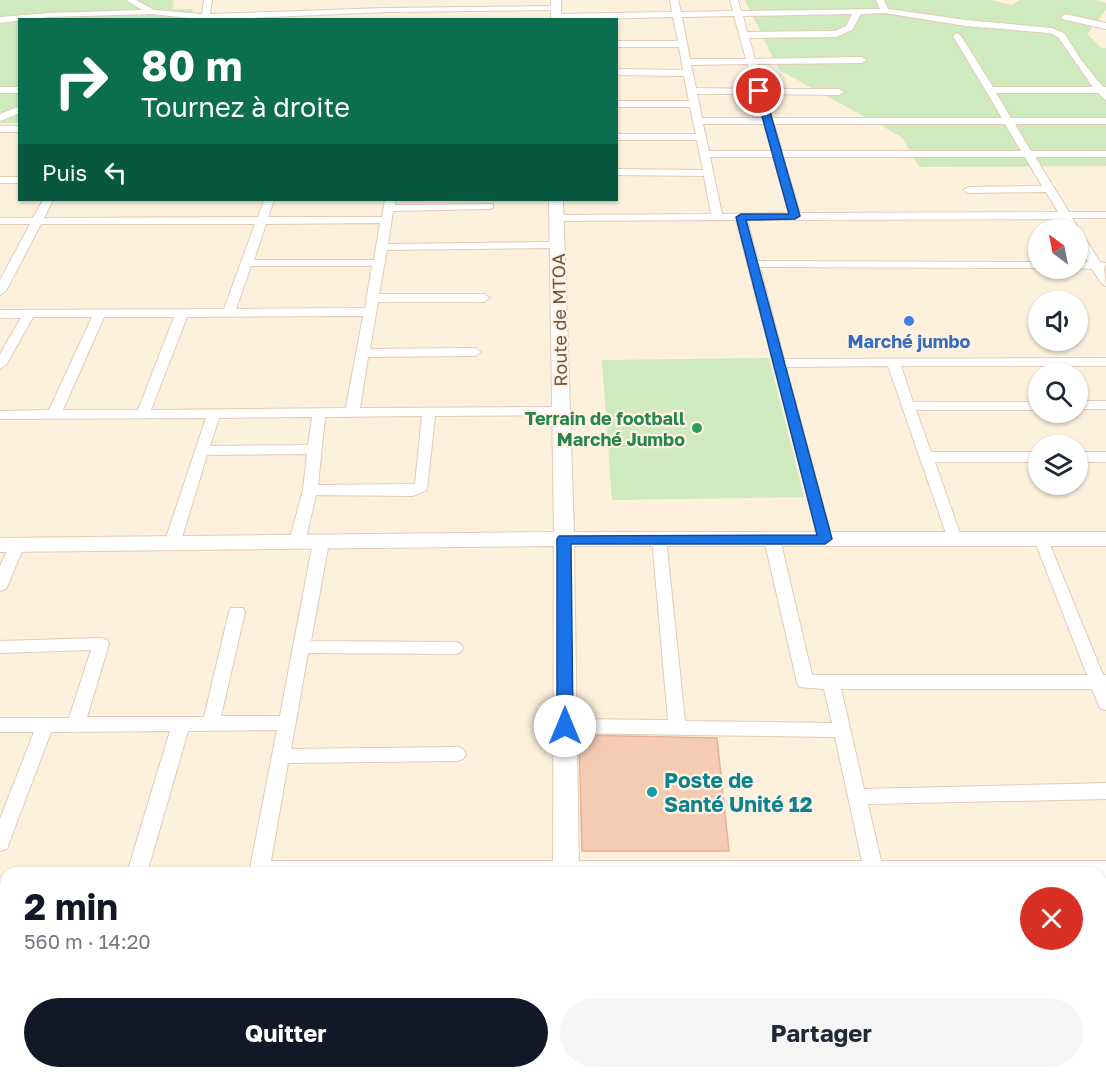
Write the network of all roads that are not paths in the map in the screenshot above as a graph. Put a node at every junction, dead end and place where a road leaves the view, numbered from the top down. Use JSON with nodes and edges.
{"nodes":[{"id":1,"x":130,"y":0,"type":"edge"},
{"id":2,"x":208,"y":0,"type":"edge"},
{"id":3,"x":674,"y":0,"type":"edge"},
{"id":4,"x":734,"y":0,"type":"edge"},
{"id":5,"x":790,"y":0,"type":"edge"},
{"id":6,"x":880,"y":0,"type":"edge"},
{"id":7,"x":266,"y":1,"type":"edge"},
{"id":8,"x":368,"y":2,"type":"dead end"},
{"id":9,"x":471,"y":4,"type":"edge"},
{"id":10,"x":386,"y":10,"type":"junction"},
{"id":11,"x":410,"y":10,"type":"junction"},
{"id":12,"x":556,"y":11,"type":"edge"},
{"id":13,"x":858,"y":11,"type":"junction"},
{"id":14,"x":885,"y":11,"type":"junction"},
{"id":15,"x":152,"y":12,"type":"junction"},
{"id":16,"x":790,"y":13,"type":"junction"},
{"id":17,"x":738,"y":14,"type":"junction"},
{"id":18,"x":678,"y":15,"type":"junction"},
{"id":19,"x":271,"y":16,"type":"junction"},
{"id":20,"x":206,"y":17,"type":"junction"},
{"id":21,"x":1065,"y":17,"type":"dead end"},
{"id":22,"x":18,"y":18,"type":"edge"},
{"id":23,"x":20,"y":18,"type":"edge"},
{"id":24,"x":226,"y":18,"type":"edge"},
{"id":25,"x":409,"y":18,"type":"edge"},
{"id":26,"x":0,"y":20,"type":"edge"},
{"id":27,"x":1106,"y":26,"type":"edge"},
{"id":28,"x":744,"y":36,"type":"junction"},
{"id":29,"x":957,"y":36,"type":"dead end"},
{"id":30,"x":618,"y":44,"type":"edge"},
{"id":31,"x":684,"y":44,"type":"junction"},
{"id":32,"x":862,"y":60,"type":"dead end"},
{"id":33,"x":687,"y":62,"type":"junction"},
{"id":34,"x":751,"y":62,"type":"junction"},
{"id":35,"x":618,"y":72,"type":"edge"},
{"id":36,"x":689,"y":73,"type":"junction"},
{"id":37,"x":0,"y":90,"type":"edge"},
{"id":38,"x":18,"y":90,"type":"edge"},
{"id":39,"x":989,"y":90,"type":"junction"},
{"id":40,"x":692,"y":91,"type":"junction"},
{"id":41,"x":759,"y":91,"type":"junction"},
{"id":42,"x":839,"y":92,"type":"dead end"},
{"id":43,"x":1104,"y":92,"type":"edge"},
{"id":44,"x":618,"y":104,"type":"edge"},
{"id":45,"x":694,"y":104,"type":"junction"},
{"id":46,"x":18,"y":110,"type":"edge"},
{"id":47,"x":0,"y":118,"type":"edge"},
{"id":48,"x":1009,"y":121,"type":"junction"},
{"id":49,"x":1106,"y":121,"type":"edge"},
{"id":50,"x":697,"y":122,"type":"junction"},
{"id":51,"x":768,"y":122,"type":"junction"},
{"id":52,"x":0,"y":129,"type":"edge"},
{"id":53,"x":18,"y":129,"type":"edge"},
{"id":54,"x":618,"y":137,"type":"edge"},
{"id":55,"x":700,"y":137,"type":"junction"},
{"id":56,"x":704,"y":154,"type":"junction"},
{"id":57,"x":777,"y":154,"type":"junction"},
{"id":58,"x":1028,"y":154,"type":"junction"},
{"id":59,"x":1106,"y":154,"type":"edge"},
{"id":60,"x":618,"y":172,"type":"edge"},
{"id":61,"x":708,"y":173,"type":"junction"},
{"id":62,"x":18,"y":179,"type":"edge"},
{"id":63,"x":0,"y":180,"type":"edge"},
{"id":64,"x":1050,"y":189,"type":"junction"},
{"id":65,"x":968,"y":190,"type":"dead end"},
{"id":66,"x":47,"y":201,"type":"edge"},
{"id":67,"x":269,"y":201,"type":"edge"},
{"id":68,"x":489,"y":206,"type":"dead end"},
{"id":69,"x":389,"y":209,"type":"edge"},
{"id":70,"x":556,"y":209,"type":"edge"},
{"id":71,"x":1066,"y":215,"type":"junction"},
{"id":72,"x":1106,"y":215,"type":"edge"},
{"id":73,"x":795,"y":216,"type":"junction"},
{"id":74,"x":717,"y":217,"type":"junction"},
{"id":75,"x":741,"y":217,"type":"junction"},
{"id":76,"x":1068,"y":219,"type":"edge"},
{"id":77,"x":262,"y":220,"type":"junction"},
{"id":78,"x":0,"y":221,"type":"edge"},
{"id":79,"x":36,"y":221,"type":"junction"},
{"id":80,"x":557,"y":245,"type":"junction"},
{"id":81,"x":382,"y":247,"type":"junction"},
{"id":82,"x":1088,"y":249,"type":"edge"},
{"id":83,"x":248,"y":263,"type":"junction"},
{"id":84,"x":379,"y":263,"type":"junction"},
{"id":85,"x":0,"y":264,"type":"edge"},
{"id":86,"x":14,"y":264,"type":"junction"},
{"id":87,"x":753,"y":264,"type":"junction"},
{"id":88,"x":1028,"y":265,"type":"edge"},
{"id":89,"x":1101,"y":266,"type":"edge"},
{"id":90,"x":1106,"y":282,"type":"edge"},
{"id":91,"x":0,"y":291,"type":"edge"},
{"id":92,"x":373,"y":298,"type":"junction"},
{"id":93,"x":484,"y":298,"type":"dead end"},
{"id":94,"x":370,"y":312,"type":"junction"},
{"id":95,"x":182,"y":313,"type":"junction"},
{"id":96,"x":229,"y":313,"type":"junction"},
{"id":97,"x":0,"y":314,"type":"edge"},
{"id":98,"x":28,"y":314,"type":"junction"},
{"id":99,"x":99,"y":314,"type":"junction"},
{"id":100,"x":475,"y":352,"type":"dead end"},
{"id":101,"x":363,"y":353,"type":"junction"},
{"id":102,"x":1106,"y":362,"type":"edge"},
{"id":103,"x":779,"y":363,"type":"junction"},
{"id":104,"x":893,"y":363,"type":"junction"},
{"id":105,"x":0,"y":365,"type":"edge"},
{"id":106,"x":1088,"y":405,"type":"edge"},
{"id":107,"x":1106,"y":405,"type":"edge"},
{"id":108,"x":908,"y":406,"type":"junction"},
{"id":109,"x":1028,"y":406,"type":"edge"},
{"id":110,"x":561,"y":411,"type":"junction"},
{"id":111,"x":352,"y":412,"type":"junction"},
{"id":112,"x":429,"y":412,"type":"junction"},
{"id":113,"x":319,"y":413,"type":"junction"},
{"id":114,"x":143,"y":414,"type":"junction"},
{"id":115,"x":214,"y":414,"type":"junction"},
{"id":116,"x":54,"y":415,"type":"junction"},
{"id":117,"x":1,"y":417,"type":"edge"},
{"id":118,"x":315,"y":449,"type":"junction"},
{"id":119,"x":202,"y":451,"type":"junction"},
{"id":120,"x":926,"y":457,"type":"junction"},
{"id":121,"x":1028,"y":457,"type":"edge"},
{"id":122,"x":1088,"y":457,"type":"edge"},
{"id":123,"x":1106,"y":457,"type":"edge"},
{"id":124,"x":310,"y":490,"type":"junction"},
{"id":125,"x":564,"y":539,"type":"junction"},
{"id":126,"x":659,"y":539,"type":"junction"},
{"id":127,"x":772,"y":539,"type":"junction"},
{"id":128,"x":825,"y":539,"type":"junction"},
{"id":129,"x":955,"y":539,"type":"junction"},
{"id":130,"x":1041,"y":539,"type":"junction"},
{"id":131,"x":1106,"y":539,"type":"edge"},
{"id":132,"x":297,"y":542,"type":"junction"},
{"id":133,"x":321,"y":542,"type":"junction"},
{"id":134,"x":172,"y":544,"type":"junction"},
{"id":135,"x":8,"y":545,"type":"edge"},
{"id":136,"x":0,"y":585,"type":"edge"},
{"id":137,"x":237,"y":612,"type":"dead end"},
{"id":138,"x":0,"y":647,"type":"edge"},
{"id":139,"x":302,"y":647,"type":"junction"},
{"id":140,"x":455,"y":648,"type":"dead end"},
{"id":141,"x":831,"y":682,"type":"junction"},
{"id":142,"x":1102,"y":682,"type":"edge"},
{"id":143,"x":1106,"y":703,"type":"edge"},
{"id":144,"x":287,"y":723,"type":"junction"},
{"id":145,"x":76,"y":724,"type":"junction"},
{"id":146,"x":181,"y":724,"type":"junction"},
{"id":147,"x":211,"y":724,"type":"junction"},
{"id":148,"x":0,"y":725,"type":"edge"},
{"id":149,"x":45,"y":725,"type":"junction"},
{"id":150,"x":565,"y":726,"type":"junction"},
{"id":151,"x":677,"y":728,"type":"junction"},
{"id":152,"x":842,"y":730,"type":"junction"},
{"id":153,"x":457,"y":754,"type":"dead end"},
{"id":154,"x":281,"y":756,"type":"junction"},
{"id":155,"x":1106,"y":791,"type":"edge"},
{"id":156,"x":857,"y":797,"type":"junction"},
{"id":157,"x":0,"y":843,"type":"edge"},
{"id":158,"x":139,"y":867,"type":"edge"},
{"id":159,"x":261,"y":867,"type":"edge"},
{"id":160,"x":566,"y":867,"type":"edge"},
{"id":161,"x":873,"y":867,"type":"edge"}],
"edges":[{"from":1,"to":15,"type":"street"},
{"from":2,"to":20,"type":"street"},
{"from":3,"to":18,"type":"street"},
{"from":4,"to":17,"type":"street"},
{"from":5,"to":16,"type":"street"},
{"from":6,"to":14,"type":"street"},
{"from":7,"to":19,"type":"street"},
{"from":8,"to":10,"type":"street"},
{"from":9,"to":11,"type":"street"},
{"from":9,"to":12,"type":"street"},
{"from":10,"to":11,"type":"street"},
{"from":10,"to":19,"type":"street"},
{"from":11,"to":25,"type":"street"},
{"from":12,"to":18,"type":"street"},
{"from":13,"to":14,"type":"street"},
{"from":13,"to":16,"type":"street"},
{"from":13,"to":28,"type":"street"},
{"from":14,"to":43,"type":"street"},
{"from":15,"to":20,"type":"street"},
{"from":15,"to":23,"type":"street"},
{"from":16,"to":17,"type":"street"},
{"from":17,"to":18,"type":"street"},
{"from":17,"to":28,"type":"street"},
{"from":18,"to":31,"type":"street"},
{"from":19,"to":24,"type":"street"},
{"from":20,"to":24,"type":"street"},
{"from":21,"to":27,"type":"street"},
{"from":22,"to":26,"type":"street"},
{"from":28,"to":34,"type":"street"},
{"from":29,"to":39,"type":"street"},
{"from":30,"to":31,"type":"street"},
{"from":31,"to":33,"type":"street"},
{"from":32,"to":34,"type":"street"},
{"from":33,"to":34,"type":"street"},
{"from":33,"to":36,"type":"street"},
{"from":34,"to":41,"type":"street"},
{"from":35,"to":36,"type":"street"},
{"from":36,"to":40,"type":"street"},
{"from":37,"to":38,"type":"street"},
{"from":39,"to":43,"type":"street"},
{"from":39,"to":48,"type":"street"},
{"from":40,"to":41,"type":"street"},
{"from":40,"to":45,"type":"street"},
{"from":41,"to":42,"type":"street"},
{"from":41,"to":51,"type":"street"},
{"from":44,"to":45,"type":"street"},
{"from":45,"to":50,"type":"street"},
{"from":46,"to":47,"type":"street"},
{"from":48,"to":49,"type":"street"},
{"from":48,"to":51,"type":"street"},
{"from":48,"to":58,"type":"street"},
{"from":50,"to":51,"type":"street"},
{"from":50,"to":55,"type":"street"},
{"from":51,"to":57,"type":"street"},
{"from":52,"to":53,"type":"street"},
{"from":54,"to":55,"type":"street"},
{"from":55,"to":56,"type":"street"},
{"from":56,"to":57,"type":"street"},
{"from":56,"to":61,"type":"street"},
{"from":57,"to":58,"type":"street"},
{"from":57,"to":73,"type":"street"},
{"from":58,"to":59,"type":"street"},
{"from":58,"to":64,"type":"street"},
{"from":60,"to":61,"type":"street"},
{"from":61,"to":74,"type":"street"},
{"from":62,"to":63,"type":"street"},
{"from":64,"to":65,"type":"street"},
{"from":64,"to":71,"type":"street"},
{"from":66,"to":79,"type":"street"},
{"from":67,"to":77,"type":"street"},
{"from":68,"to":69,"type":"street"},
{"from":69,"to":77,"type":"street"},
{"from":69,"to":81,"type":"street"},
{"from":70,"to":74,"type":"street"},
{"from":70,"to":80,"type":"street","name":"Route de MTOA"},
{"from":71,"to":72,"type":"street"},
{"from":71,"to":73,"type":"street"},
{"from":71,"to":76,"type":"street"},
{"from":73,"to":75,"type":"street"},
{"from":74,"to":75,"type":"street"},
{"from":75,"to":87,"type":"street"},
{"from":77,"to":79,"type":"street"},
{"from":77,"to":83,"type":"street"},
{"from":78,"to":79,"type":"street"},
{"from":79,"to":86,"type":"street"},
{"from":80,"to":81,"type":"street"},
{"from":80,"to":110,"type":"street","name":"Route de MTOA"},
{"from":81,"to":84,"type":"street"},
{"from":82,"to":89,"type":"street"},
{"from":83,"to":84,"type":"street"},
{"from":83,"to":96,"type":"street"},
{"from":84,"to":92,"type":"street"},
{"from":85,"to":86,"type":"street"},
{"from":86,"to":91,"type":"street"},
{"from":87,"to":88,"type":"street"},
{"from":87,"to":103,"type":"street"},
{"from":89,"to":90,"type":"street"},
{"from":92,"to":93,"type":"street"},
{"from":92,"to":94,"type":"street"},
{"from":94,"to":96,"type":"street"},
{"from":94,"to":101,"type":"street"},
{"from":95,"to":96,"type":"street"},
{"from":95,"to":99,"type":"street"},
{"from":95,"to":114,"type":"street"},
{"from":97,"to":98,"type":"street"},
{"from":98,"to":99,"type":"street"},
{"from":98,"to":105,"type":"street"},
{"from":99,"to":116,"type":"street"},
{"from":100,"to":101,"type":"street"},
{"from":101,"to":111,"type":"street"},
{"from":102,"to":104,"type":"street"},
{"from":103,"to":104,"type":"street"},
{"from":103,"to":128,"type":"street"},
{"from":104,"to":108,"type":"street"},
{"from":106,"to":107,"type":"street"},
{"from":108,"to":109,"type":"street"},
{"from":108,"to":120,"type":"street"},
{"from":110,"to":112,"type":"street"},
{"from":110,"to":125,"type":"street","name":"Route de MTOA"},
{"from":111,"to":112,"type":"street"},
{"from":111,"to":113,"type":"street"},
{"from":112,"to":124,"type":"street"},
{"from":113,"to":115,"type":"street"},
{"from":113,"to":118,"type":"street"},
{"from":114,"to":115,"type":"street"},
{"from":114,"to":116,"type":"street"},
{"from":115,"to":119,"type":"street"},
{"from":116,"to":117,"type":"street"},
{"from":118,"to":119,"type":"street"},
{"from":118,"to":124,"type":"street"},
{"from":119,"to":134,"type":"street"},
{"from":120,"to":121,"type":"street"},
{"from":120,"to":129,"type":"street"},
{"from":122,"to":123,"type":"street"},
{"from":124,"to":132,"type":"street"},
{"from":125,"to":126,"type":"street"},
{"from":125,"to":133,"type":"street"},
{"from":125,"to":150,"type":"street","name":"Route de MTOA"},
{"from":126,"to":127,"type":"street"},
{"from":126,"to":151,"type":"street"},
{"from":127,"to":128,"type":"street"},
{"from":127,"to":141,"type":"street"},
{"from":128,"to":129,"type":"street"},
{"from":129,"to":130,"type":"street"},
{"from":130,"to":131,"type":"street"},
{"from":130,"to":142,"type":"street"},
{"from":132,"to":133,"type":"street"},
{"from":132,"to":134,"type":"street"},
{"from":133,"to":139,"type":"street"},
{"from":134,"to":135,"type":"street"},
{"from":135,"to":136,"type":"street"},
{"from":137,"to":147,"type":"street"},
{"from":138,"to":145,"type":"street"},
{"from":139,"to":140,"type":"street"},
{"from":139,"to":144,"type":"street"},
{"from":141,"to":142,"type":"street"},
{"from":141,"to":152,"type":"street"},
{"from":142,"to":143,"type":"street"},
{"from":144,"to":147,"type":"street"},
{"from":144,"to":154,"type":"street"},
{"from":145,"to":146,"type":"street"},
{"from":145,"to":149,"type":"street"},
{"from":146,"to":147,"type":"street"},
{"from":146,"to":158,"type":"street"},
{"from":148,"to":149,"type":"street"},
{"from":149,"to":157,"type":"street"},
{"from":150,"to":151,"type":"street"},
{"from":150,"to":160,"type":"street","name":"Route de MTOA"},
{"from":151,"to":152,"type":"street"},
{"from":152,"to":156,"type":"street"},
{"from":153,"to":154,"type":"street"},
{"from":154,"to":159,"type":"street"},
{"from":155,"to":156,"type":"street"},
{"from":156,"to":161,"type":"street"}]}
